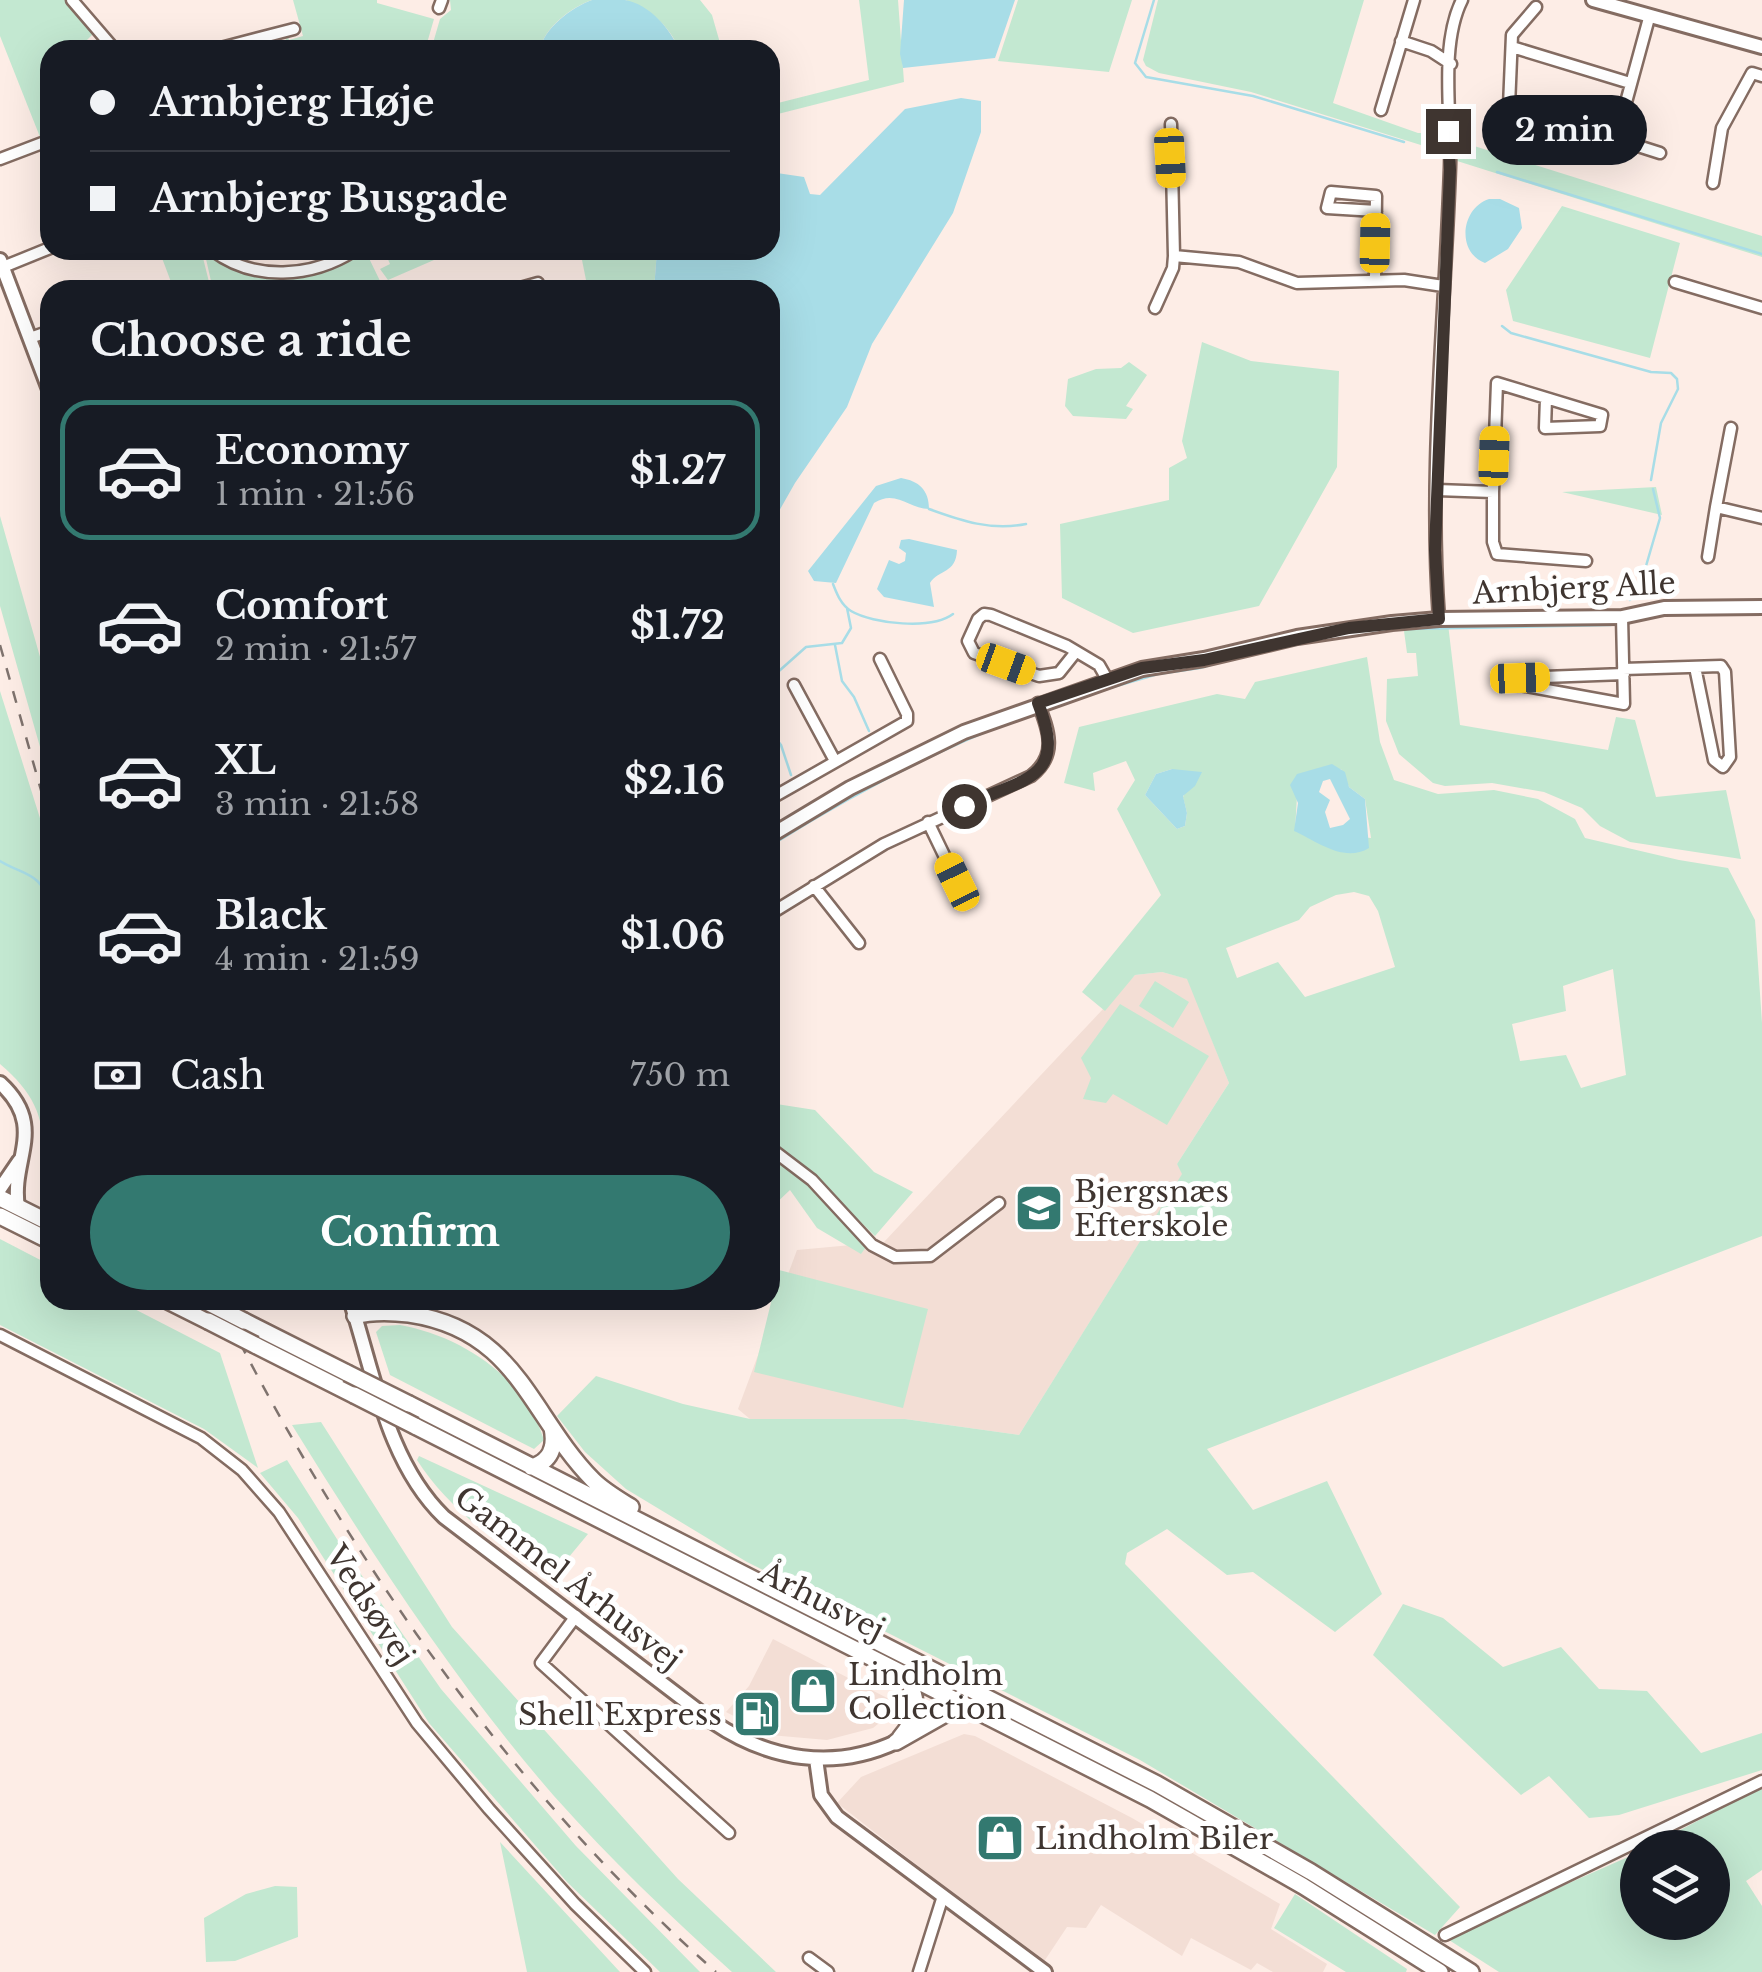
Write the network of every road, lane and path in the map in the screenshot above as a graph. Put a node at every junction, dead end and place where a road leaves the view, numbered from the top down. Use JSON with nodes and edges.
{"nodes":[{"id":1,"x":72,"y":0,"type":"edge"},
{"id":2,"x":1414,"y":0,"type":"edge"},
{"id":3,"x":1462,"y":0,"type":"edge"},
{"id":4,"x":1593,"y":0,"type":"edge"},
{"id":5,"x":1536,"y":7,"type":"dead end"},
{"id":6,"x":1649,"y":18,"type":"junction"},
{"id":7,"x":294,"y":28,"type":"dead end"},
{"id":8,"x":106,"y":40,"type":"edge"},
{"id":9,"x":250,"y":40,"type":"edge"},
{"id":10,"x":1401,"y":41,"type":"junction"},
{"id":11,"x":1512,"y":47,"type":"junction"},
{"id":12,"x":1762,"y":47,"type":"edge"},
{"id":13,"x":1450,"y":64,"type":"junction"},
{"id":14,"x":1762,"y":76,"type":"edge"},
{"id":15,"x":1630,"y":82,"type":"junction"},
{"id":16,"x":1381,"y":110,"type":"dead end"},
{"id":17,"x":1171,"y":124,"type":"dead end"},
{"id":18,"x":1616,"y":138,"type":"junction"},
{"id":19,"x":40,"y":144,"type":"edge"},
{"id":20,"x":1660,"y":152,"type":"dead end"},
{"id":21,"x":0,"y":158,"type":"edge"},
{"id":22,"x":1170,"y":158,"type":"junction"},
{"id":23,"x":1186,"y":158,"type":"dead end"},
{"id":24,"x":1712,"y":183,"type":"dead end"},
{"id":25,"x":1376,"y":210,"type":"dead end"},
{"id":26,"x":40,"y":251,"type":"edge"},
{"id":27,"x":1174,"y":256,"type":"junction"},
{"id":28,"x":231,"y":260,"type":"edge"},
{"id":29,"x":334,"y":260,"type":"edge"},
{"id":30,"x":1,"y":263,"type":"edge"},
{"id":31,"x":1375,"y":280,"type":"junction"},
{"id":32,"x":1675,"y":282,"type":"dead end"},
{"id":33,"x":1443,"y":286,"type":"junction"},
{"id":34,"x":1155,"y":308,"type":"dead end"},
{"id":35,"x":1762,"y":308,"type":"edge"},
{"id":36,"x":40,"y":334,"type":"edge"},
{"id":37,"x":30,"y":338,"type":"junction"},
{"id":38,"x":40,"y":365,"type":"edge"},
{"id":39,"x":1546,"y":398,"type":"junction"},
{"id":40,"x":1731,"y":428,"type":"dead end"},
{"id":41,"x":1437,"y":490,"type":"junction"},
{"id":42,"x":1493,"y":492,"type":"junction"},
{"id":43,"x":1716,"y":506,"type":"junction"},
{"id":44,"x":1762,"y":518,"type":"edge"},
{"id":45,"x":1708,"y":557,"type":"dead end"},
{"id":46,"x":1586,"y":561,"type":"dead end"},
{"id":47,"x":1762,"y":607,"type":"edge"},
{"id":48,"x":1622,"y":617,"type":"junction"},
{"id":49,"x":1439,"y":619,"type":"junction"},
{"id":50,"x":1076,"y":653,"type":"junction"},
{"id":51,"x":880,"y":659,"type":"dead end"},
{"id":52,"x":1694,"y":667,"type":"junction"},
{"id":53,"x":1623,"y":671,"type":"junction"},
{"id":54,"x":1107,"y":679,"type":"junction"},
{"id":55,"x":794,"y":685,"type":"dead end"},
{"id":56,"x":1038,"y":703,"type":"junction"},
{"id":57,"x":836,"y":761,"type":"junction"},
{"id":58,"x":780,"y":793,"type":"edge"},
{"id":59,"x":928,"y":822,"type":"junction"},
{"id":60,"x":780,"y":830,"type":"edge"},
{"id":61,"x":957,"y":882,"type":"dead end"},
{"id":62,"x":814,"y":886,"type":"junction"},
{"id":63,"x":780,"y":908,"type":"edge"},
{"id":64,"x":859,"y":943,"type":"dead end"},
{"id":65,"x":0,"y":1083,"type":"edge"},
{"id":66,"x":24,"y":1149,"type":"junction"},
{"id":67,"x":780,"y":1156,"type":"edge"},
{"id":68,"x":0,"y":1190,"type":"edge"},
{"id":69,"x":0,"y":1198,"type":"edge"},
{"id":70,"x":998,"y":1203,"type":"dead end"},
{"id":71,"x":18,"y":1207,"type":"junction"},
{"id":72,"x":0,"y":1216,"type":"edge"},
{"id":73,"x":40,"y":1218,"type":"edge"},
{"id":74,"x":40,"y":1236,"type":"edge"},
{"id":75,"x":186,"y":1310,"type":"edge"},
{"id":76,"x":223,"y":1310,"type":"edge"},
{"id":77,"x":353,"y":1310,"type":"edge"},
{"id":78,"x":371,"y":1310,"type":"edge"},
{"id":79,"x":0,"y":1335,"type":"edge"},
{"id":80,"x":550,"y":1424,"type":"junction"},
{"id":81,"x":531,"y":1466,"type":"junction"},
{"id":82,"x":737,"y":1571,"type":"junction"},
{"id":83,"x":576,"y":1616,"type":"junction"},
{"id":84,"x":904,"y":1674,"type":"junction"},
{"id":85,"x":964,"y":1704,"type":"junction"},
{"id":86,"x":896,"y":1742,"type":"junction"},
{"id":87,"x":816,"y":1759,"type":"junction"},
{"id":88,"x":1762,"y":1781,"type":"edge"},
{"id":89,"x":729,"y":1833,"type":"dead end"},
{"id":90,"x":943,"y":1896,"type":"junction"},
{"id":91,"x":1445,"y":1936,"type":"dead end"},
{"id":92,"x":809,"y":1958,"type":"dead end"},
{"id":93,"x":645,"y":1972,"type":"edge"},
{"id":94,"x":828,"y":1972,"type":"edge"},
{"id":95,"x":919,"y":1972,"type":"edge"},
{"id":96,"x":1045,"y":1972,"type":"edge"},
{"id":97,"x":1440,"y":1972,"type":"edge"},
{"id":98,"x":1471,"y":1972,"type":"edge"}],
"edges":[{"from":1,"to":8,"type":"street"},
{"from":2,"to":10,"type":"street"},
{"from":3,"to":13,"type":"street"},
{"from":4,"to":6,"type":"street"},
{"from":5,"to":11,"type":"street"},
{"from":6,"to":12,"type":"street"},
{"from":6,"to":15,"type":"street"},
{"from":7,"to":9,"type":"street"},
{"from":10,"to":13,"type":"street"},
{"from":10,"to":16,"type":"street"},
{"from":11,"to":15,"type":"street"},
{"from":11,"to":18,"type":"street"},
{"from":13,"to":33,"type":"street"},
{"from":14,"to":24,"type":"street"},
{"from":15,"to":18,"type":"street"},
{"from":17,"to":22,"type":"street"},
{"from":18,"to":20,"type":"street"},
{"from":19,"to":21,"type":"street"},
{"from":22,"to":23,"type":"street"},
{"from":22,"to":27,"type":"street"},
{"from":25,"to":31,"type":"street"},
{"from":26,"to":30,"type":"street"},
{"from":27,"to":31,"type":"street"},
{"from":27,"to":34,"type":"street"},
{"from":28,"to":29,"type":"street"},
{"from":30,"to":37,"type":"street"},
{"from":31,"to":33,"type":"street"},
{"from":32,"to":35,"type":"street"},
{"from":33,"to":41,"type":"street"},
{"from":36,"to":37,"type":"street"},
{"from":37,"to":38,"type":"street"},
{"from":39,"to":39,"type":"street"},
{"from":39,"to":42,"type":"street"},
{"from":40,"to":43,"type":"street"},
{"from":41,"to":42,"type":"street"},
{"from":41,"to":49,"type":"street"},
{"from":42,"to":46,"type":"street"},
{"from":43,"to":44,"type":"street"},
{"from":43,"to":45,"type":"street"},
{"from":47,"to":48,"type":"street","name":"Arnbjerg Alle"},
{"from":48,"to":49,"type":"street","name":"Arnbjerg Alle"},
{"from":48,"to":53,"type":"street"},
{"from":49,"to":54,"type":"street","name":"Arnbjerg Alle"},
{"from":50,"to":50,"type":"street"},
{"from":50,"to":54,"type":"street"},
{"from":51,"to":57,"type":"street"},
{"from":52,"to":52,"type":"street"},
{"from":52,"to":53,"type":"street"},
{"from":53,"to":53,"type":"street"},
{"from":54,"to":56,"type":"street","name":"Arnbjerg Alle"},
{"from":55,"to":57,"type":"street"},
{"from":56,"to":59,"type":"street"},
{"from":56,"to":60,"type":"street","name":"Arnbjerg Alle"},
{"from":57,"to":58,"type":"street"},
{"from":59,"to":61,"type":"street"},
{"from":59,"to":62,"type":"street"},
{"from":62,"to":63,"type":"street"},
{"from":62,"to":64,"type":"street"},
{"from":65,"to":66,"type":"street"},
{"from":66,"to":68,"type":"street"},
{"from":66,"to":71,"type":"street"},
{"from":67,"to":70,"type":"street"},
{"from":69,"to":71,"type":"main road"},
{"from":71,"to":73,"type":"main road"},
{"from":72,"to":74,"type":"main road"},
{"from":75,"to":84,"type":"main road","name":"Århusvej","bridge":true},
{"from":76,"to":81,"type":"main road","name":"Århusvej","bridge":true},
{"from":77,"to":83,"type":"street","name":"Gammel Århusvej"},
{"from":78,"to":80,"type":"main road"},
{"from":79,"to":93,"type":"street","name":"Vedsøvej"},
{"from":80,"to":81,"type":"main road"},
{"from":80,"to":82,"type":"main road"},
{"from":81,"to":82,"type":"main road","name":"Århusvej"},
{"from":82,"to":98,"type":"main road","name":"Århusvej"},
{"from":83,"to":87,"type":"street","name":"Gammel Århusvej"},
{"from":83,"to":89,"type":"street"},
{"from":84,"to":85,"type":"main road","name":"Århusvej"},
{"from":84,"to":86,"type":"main road"},
{"from":85,"to":86,"type":"main road"},
{"from":85,"to":97,"type":"main road","name":"Århusvej"},
{"from":86,"to":87,"type":"street","name":"Gammel Århusvej"},
{"from":87,"to":90,"type":"street"},
{"from":88,"to":91,"type":"street"},
{"from":90,"to":95,"type":"street"},
{"from":90,"to":96,"type":"street"},
{"from":92,"to":94,"type":"street"}]}
